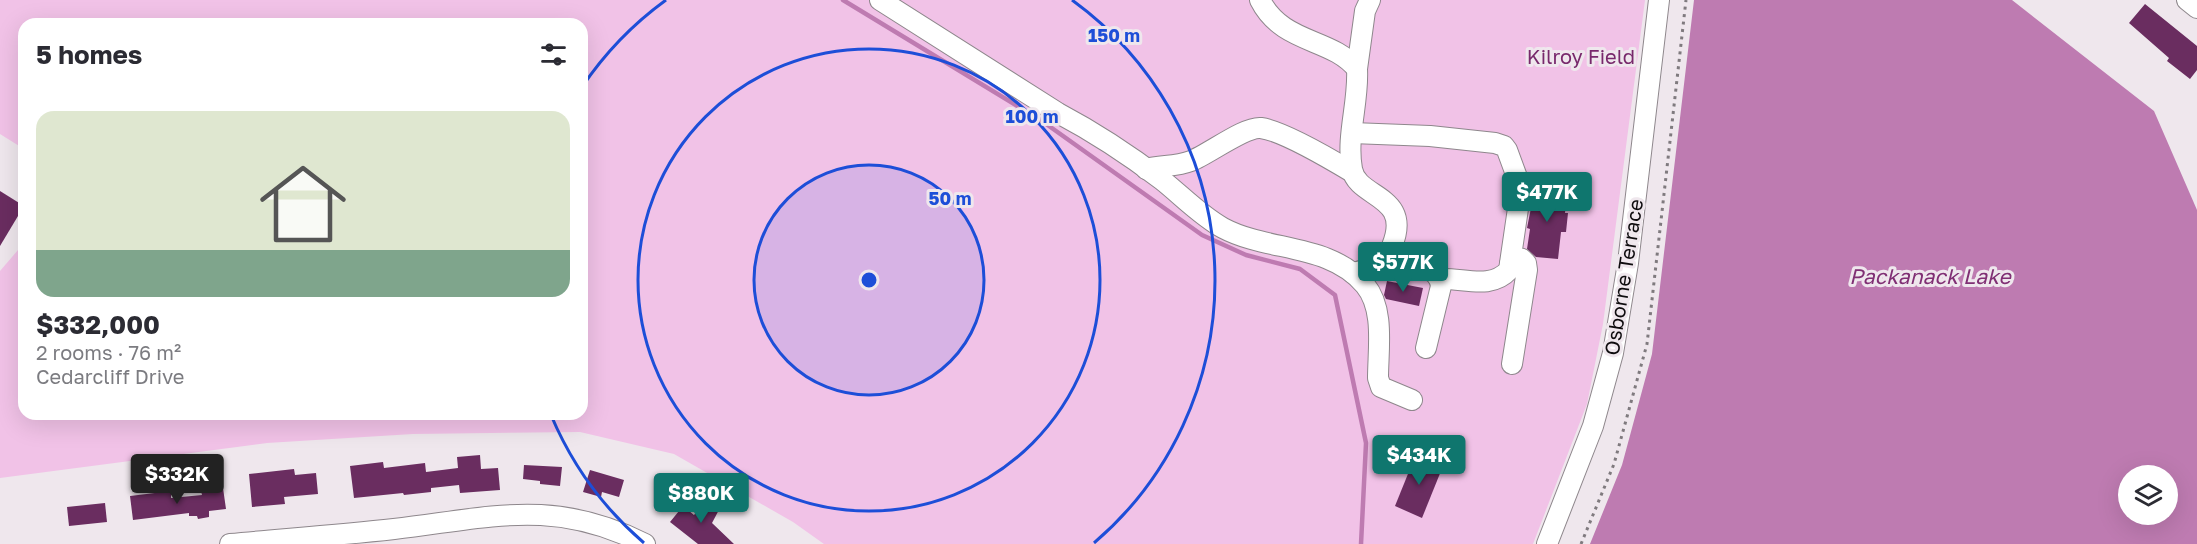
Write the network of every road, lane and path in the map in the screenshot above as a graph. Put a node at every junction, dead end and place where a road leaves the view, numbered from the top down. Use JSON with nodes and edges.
{"nodes":[{"id":1,"x":880,"y":0,"type":"edge"},
{"id":2,"x":1260,"y":0,"type":"edge"},
{"id":3,"x":1370,"y":0,"type":"edge"},
{"id":4,"x":1659,"y":0,"type":"edge"},
{"id":5,"x":1686,"y":0,"type":"edge"},
{"id":6,"x":2187,"y":0,"type":"edge"},
{"id":7,"x":2197,"y":8,"type":"edge"},
{"id":8,"x":1357,"y":69,"type":"junction"},
{"id":9,"x":1352,"y":133,"type":"junction"},
{"id":10,"x":1146,"y":169,"type":"junction"},
{"id":11,"x":1352,"y":172,"type":"junction"},
{"id":12,"x":1384,"y":260,"type":"junction"},
{"id":13,"x":1510,"y":264,"type":"junction"},
{"id":14,"x":1353,"y":273,"type":"junction"},
{"id":15,"x":1441,"y":279,"type":"junction"},
{"id":16,"x":1375,"y":299,"type":"junction"},
{"id":17,"x":1426,"y":348,"type":"dead end"},
{"id":18,"x":1512,"y":364,"type":"dead end"},
{"id":19,"x":1412,"y":400,"type":"dead end"},
{"id":20,"x":230,"y":544,"type":"edge"},
{"id":21,"x":645,"y":544,"type":"edge"},
{"id":22,"x":1547,"y":544,"type":"edge"},
{"id":23,"x":1581,"y":544,"type":"edge"}],
"edges":[{"from":1,"to":10,"type":"street"},
{"from":2,"to":8,"type":"street"},
{"from":3,"to":8,"type":"street"},
{"from":4,"to":22,"type":"street","name":"Osborne Terrace"},
{"from":5,"to":23,"type":"path"},
{"from":6,"to":7,"type":"street"},
{"from":8,"to":9,"type":"street"},
{"from":9,"to":11,"type":"street"},
{"from":9,"to":13,"type":"street"},
{"from":10,"to":11,"type":"street"},
{"from":10,"to":14,"type":"street"},
{"from":11,"to":12,"type":"street"},
{"from":12,"to":14,"type":"street"},
{"from":12,"to":15,"type":"street"},
{"from":12,"to":16,"type":"street"},
{"from":13,"to":15,"type":"street"},
{"from":13,"to":18,"type":"street"},
{"from":14,"to":16,"type":"street"},
{"from":15,"to":17,"type":"street"},
{"from":16,"to":19,"type":"street"},
{"from":20,"to":21,"type":"street"}]}
